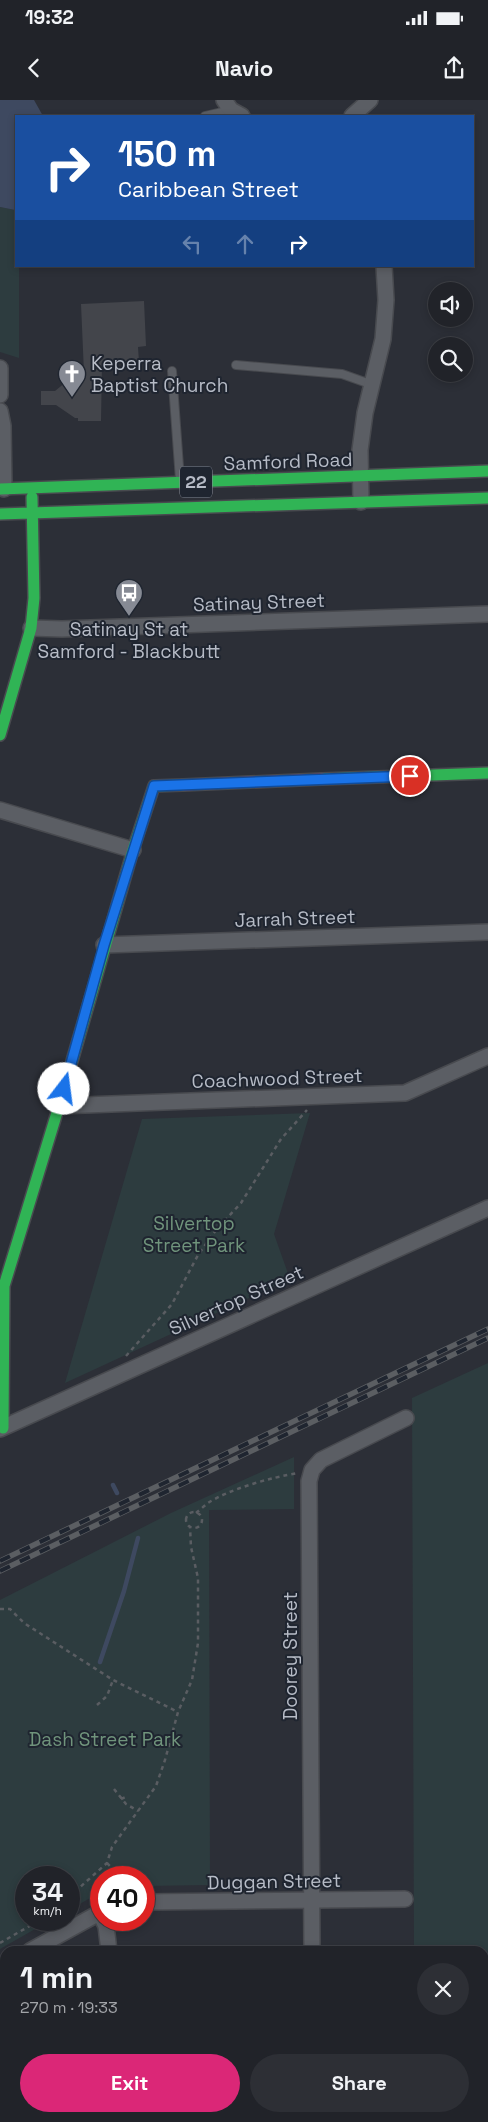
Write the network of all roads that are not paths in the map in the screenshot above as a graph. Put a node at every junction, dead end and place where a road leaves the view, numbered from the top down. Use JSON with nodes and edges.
{"nodes":[{"id":1,"x":370,"y":100,"type":"edge"},
{"id":2,"x":232,"y":109,"type":"edge"},
{"id":3,"x":209,"y":115,"type":"edge"},
{"id":4,"x":353,"y":115,"type":"edge"},
{"id":5,"x":384,"y":267,"type":"edge"},
{"id":6,"x":236,"y":365,"type":"dead end"},
{"id":7,"x":0,"y":368,"type":"edge"},
{"id":8,"x":172,"y":371,"type":"dead end"},
{"id":9,"x":372,"y":386,"type":"junction"},
{"id":10,"x":0,"y":395,"type":"edge"},
{"id":11,"x":0,"y":411,"type":"edge"},
{"id":12,"x":488,"y":471,"type":"edge"},
{"id":13,"x":360,"y":476,"type":"junction"},
{"id":14,"x":180,"y":482,"type":"junction"},
{"id":15,"x":31,"y":488,"type":"junction"},
{"id":16,"x":2,"y":489,"type":"edge"},
{"id":17,"x":488,"y":498,"type":"edge"},
{"id":18,"x":361,"y":502,"type":"junction"},
{"id":19,"x":32,"y":513,"type":"junction"},
{"id":20,"x":0,"y":514,"type":"edge"},
{"id":21,"x":488,"y":614,"type":"edge"},
{"id":22,"x":31,"y":628,"type":"junction"},
{"id":23,"x":0,"y":735,"type":"edge"},
{"id":24,"x":488,"y":773,"type":"edge"},
{"id":25,"x":0,"y":810,"type":"edge"},
{"id":26,"x":132,"y":850,"type":"junction"},
{"id":27,"x":488,"y":932,"type":"edge"},
{"id":28,"x":104,"y":945,"type":"junction"},
{"id":29,"x":488,"y":1056,"type":"edge"},
{"id":30,"x":59,"y":1106,"type":"junction"},
{"id":31,"x":488,"y":1208,"type":"edge"},
{"id":32,"x":406,"y":1418,"type":"dead end"},
{"id":33,"x":1,"y":1428,"type":"edge"},
{"id":34,"x":405,"y":1899,"type":"dead end"},
{"id":35,"x":312,"y":1900,"type":"junction"},
{"id":36,"x":155,"y":1902,"type":"edge"},
{"id":37,"x":90,"y":1921,"type":"edge"},
{"id":38,"x":106,"y":1931,"type":"edge"},
{"id":39,"x":40,"y":1946,"type":"edge"},
{"id":40,"x":108,"y":1946,"type":"edge"},
{"id":41,"x":312,"y":1946,"type":"edge"}],
"edges":[{"from":1,"to":4,"type":"street"},
{"from":2,"to":3,"type":"lane"},
{"from":5,"to":9,"type":"street"},
{"from":6,"to":9,"type":"lane"},
{"from":7,"to":10,"type":"street"},
{"from":8,"to":14,"type":"lane"},
{"from":9,"to":13,"type":"street"},
{"from":11,"to":16,"type":"street"},
{"from":12,"to":13,"type":"street","name":"Samford Road","number":"22"},
{"from":13,"to":14,"type":"street","name":"Samford Road","number":"22"},
{"from":13,"to":18,"type":"street"},
{"from":14,"to":15,"type":"street","name":"Samford Road","number":"22"},
{"from":15,"to":16,"type":"street","name":"Samford Road","number":"22"},
{"from":15,"to":19,"type":"street"},
{"from":17,"to":18,"type":"street","number":"22"},
{"from":18,"to":19,"type":"street","number":"22"},
{"from":19,"to":20,"type":"street","number":"22"},
{"from":19,"to":22,"type":"street"},
{"from":21,"to":22,"type":"street","name":"Satinay Street"},
{"from":22,"to":23,"type":"street"},
{"from":24,"to":26,"type":"street"},
{"from":25,"to":26,"type":"street"},
{"from":26,"to":28,"type":"street"},
{"from":27,"to":28,"type":"street","name":"Jarrah Street"},
{"from":28,"to":30,"type":"street"},
{"from":29,"to":30,"type":"street","name":"Coachwood Street"},
{"from":30,"to":33,"type":"street"},
{"from":31,"to":33,"type":"street","name":"Silvertop Street"},
{"from":32,"to":35,"type":"street","name":"Doorey Street"},
{"from":34,"to":35,"type":"street","name":"Duggan Street"},
{"from":35,"to":36,"type":"street","name":"Duggan Street"},
{"from":35,"to":41,"type":"street","name":"Doorey Street"},
{"from":37,"to":39,"type":"street"},
{"from":38,"to":40,"type":"street"}]}
